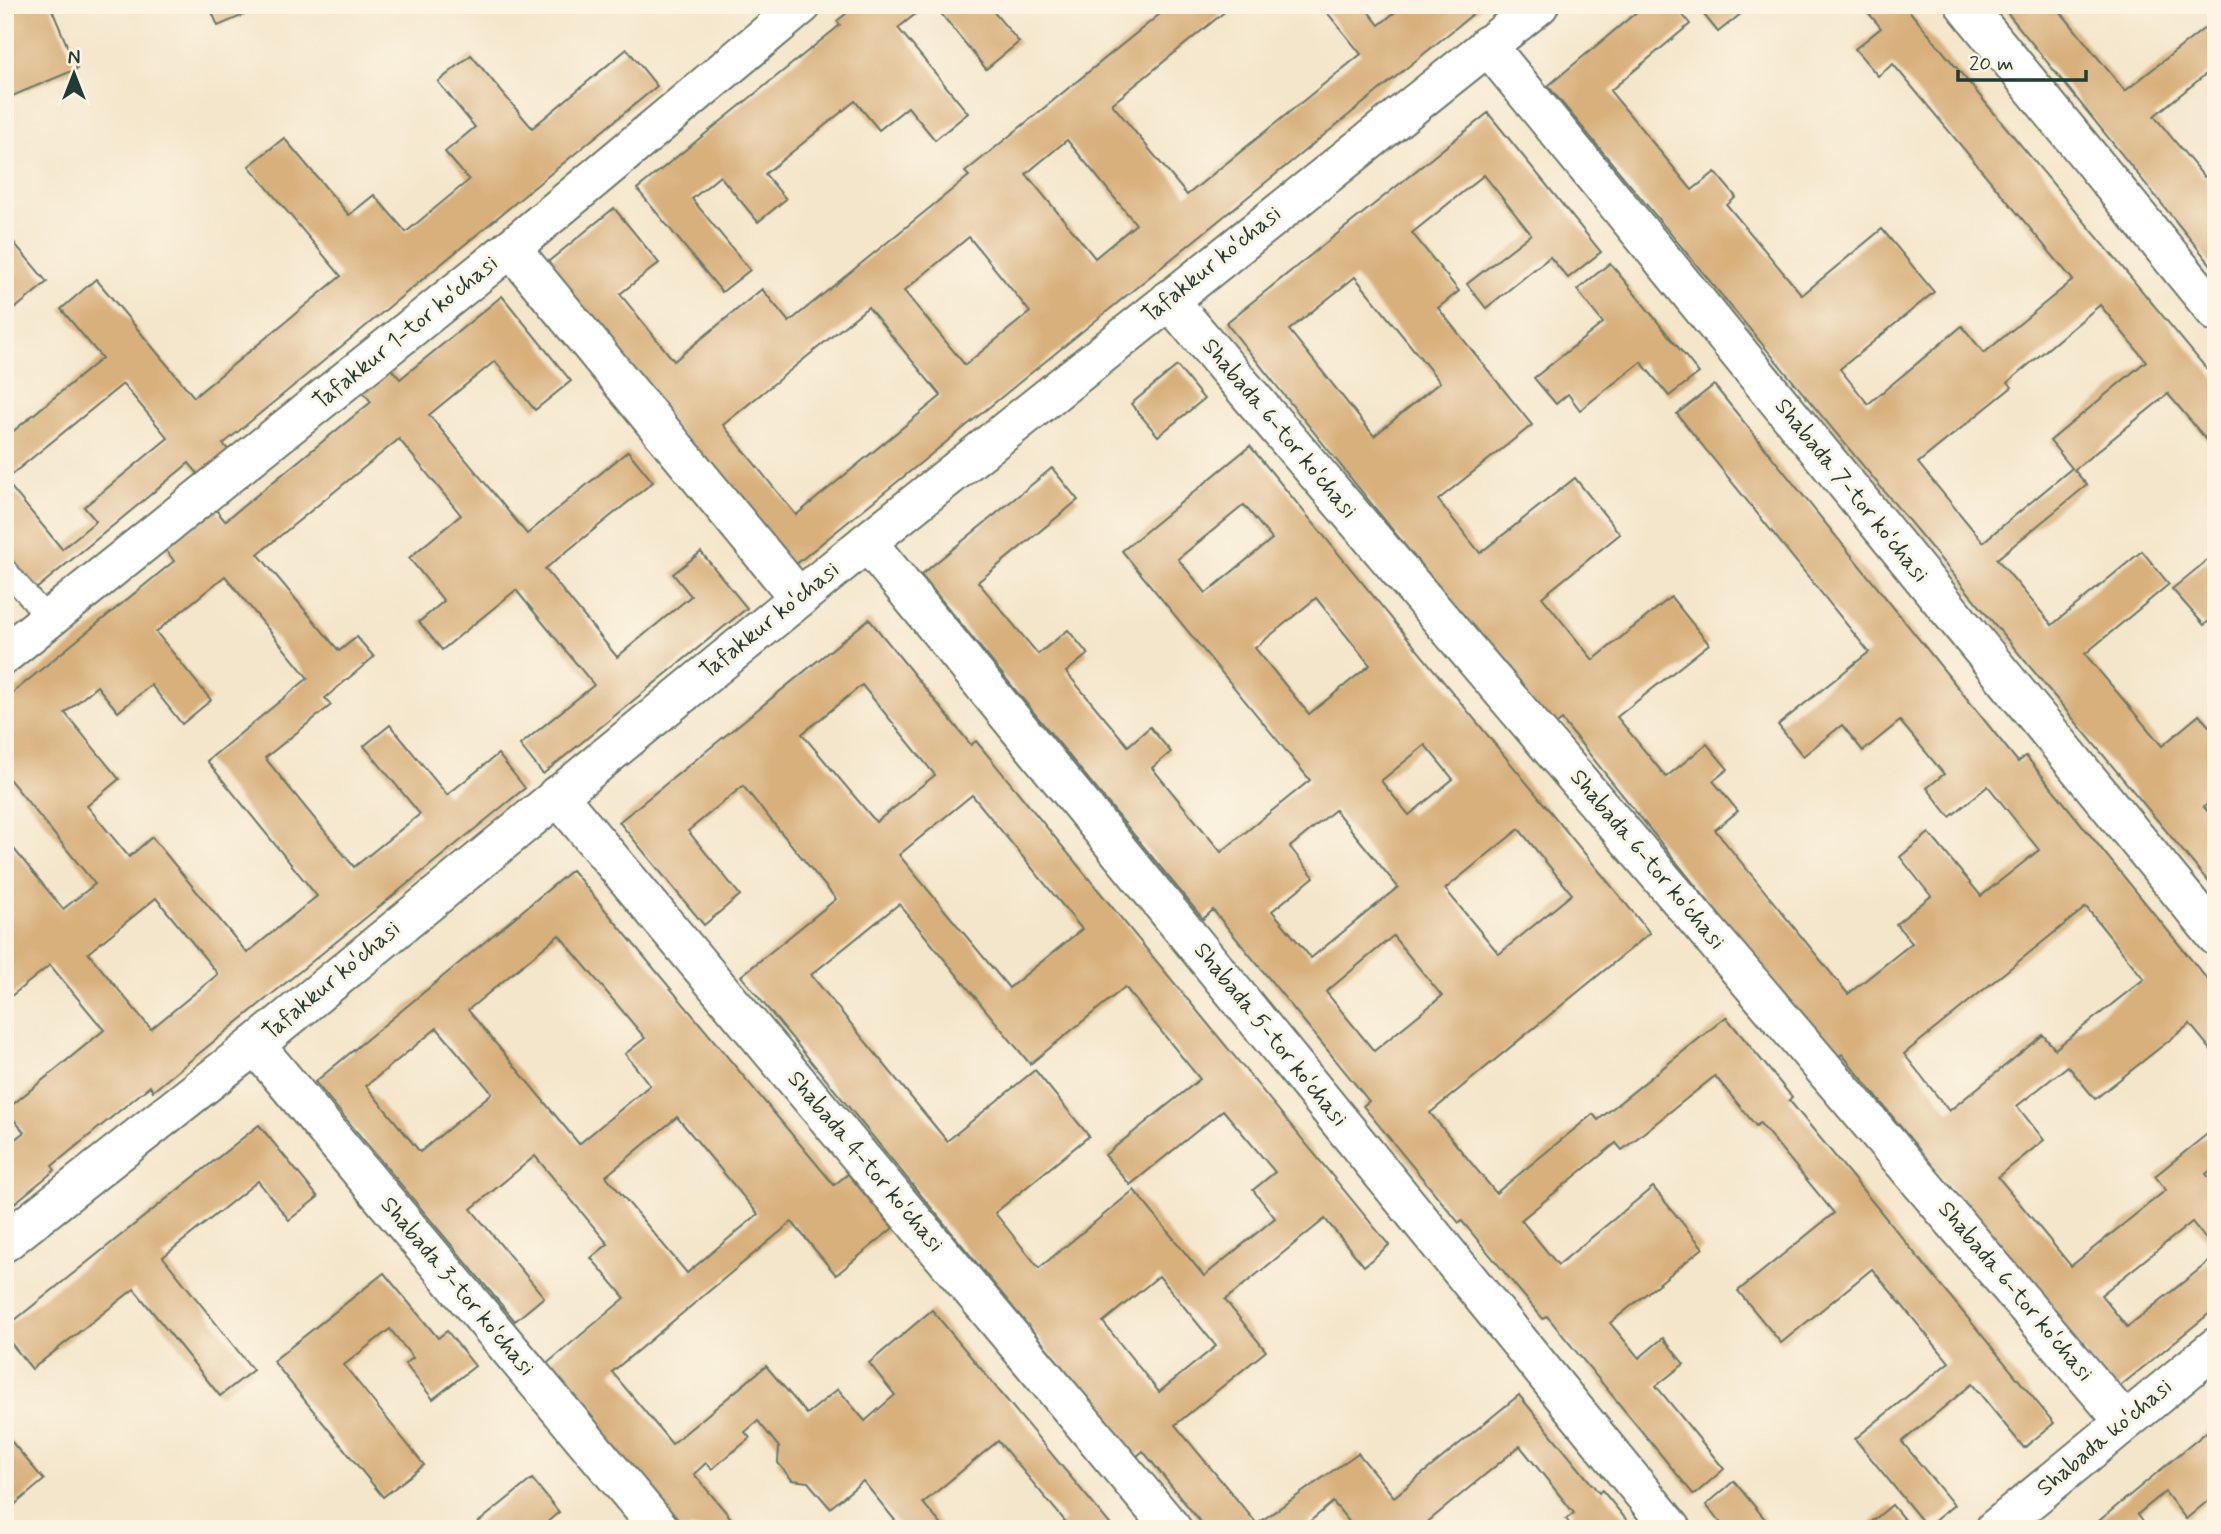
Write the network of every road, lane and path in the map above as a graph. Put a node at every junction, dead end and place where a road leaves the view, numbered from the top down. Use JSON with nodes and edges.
{"nodes":[{"id":1,"x":803,"y":5,"type":"edge"},
{"id":2,"x":1539,"y":5,"type":"edge"},
{"id":3,"x":1965,"y":5,"type":"edge"},
{"id":4,"x":1487,"y":45,"type":"junction"},
{"id":5,"x":512,"y":248,"type":"junction"},
{"id":6,"x":1169,"y":300,"type":"junction"},
{"id":7,"x":2216,"y":312,"type":"edge"},
{"id":8,"x":867,"y":542,"type":"junction"},
{"id":9,"x":5,"y":569,"type":"edge"},
{"id":10,"x":799,"y":598,"type":"junction"},
{"id":11,"x":49,"y":620,"type":"junction"},
{"id":12,"x":5,"y":654,"type":"edge"},
{"id":13,"x":557,"y":796,"type":"junction"},
{"id":14,"x":2216,"y":936,"type":"edge"},
{"id":15,"x":255,"y":1045,"type":"junction"},
{"id":16,"x":5,"y":1242,"type":"edge"},
{"id":17,"x":2216,"y":1347,"type":"edge"},
{"id":18,"x":2124,"y":1421,"type":"junction"},
{"id":19,"x":660,"y":1529,"type":"edge"},
{"id":20,"x":1172,"y":1529,"type":"edge"},
{"id":21,"x":1672,"y":1529,"type":"edge"},
{"id":22,"x":1995,"y":1529,"type":"edge"}],
"edges":[{"from":1,"to":5,"type":"street","name":"Tafakkur 1-tor koʻchasi"},
{"from":2,"to":4,"type":"street","name":"Tafakkur koʻchasi"},
{"from":3,"to":7,"type":"street"},
{"from":4,"to":6,"type":"street","name":"Tafakkur koʻchasi"},
{"from":4,"to":14,"type":"street","name":"Shabada 7-tor koʻchasi"},
{"from":5,"to":10,"type":"street"},
{"from":5,"to":11,"type":"street","name":"Tafakkur 1-tor koʻchasi"},
{"from":6,"to":8,"type":"street","name":"Tafakkur koʻchasi"},
{"from":6,"to":18,"type":"street","name":"Shabada 6-tor koʻchasi"},
{"from":8,"to":10,"type":"street","name":"Tafakkur koʻchasi"},
{"from":8,"to":21,"type":"street","name":"Shabada 5-tor koʻchasi"},
{"from":9,"to":11,"type":"lane"},
{"from":10,"to":13,"type":"street","name":"Tafakkur koʻchasi"},
{"from":11,"to":12,"type":"street","name":"Tafakkur 1-tor koʻchasi"},
{"from":13,"to":15,"type":"street","name":"Tafakkur koʻchasi"},
{"from":13,"to":20,"type":"street","name":"Shabada 4-tor koʻchasi"},
{"from":15,"to":16,"type":"street","name":"Tafakkur koʻchasi"},
{"from":15,"to":19,"type":"street","name":"Shabada 3-tor koʻchasi"},
{"from":17,"to":18,"type":"street","name":"Shabada koʻchasi"},
{"from":18,"to":22,"type":"street","name":"Shabada koʻchasi"}]}
